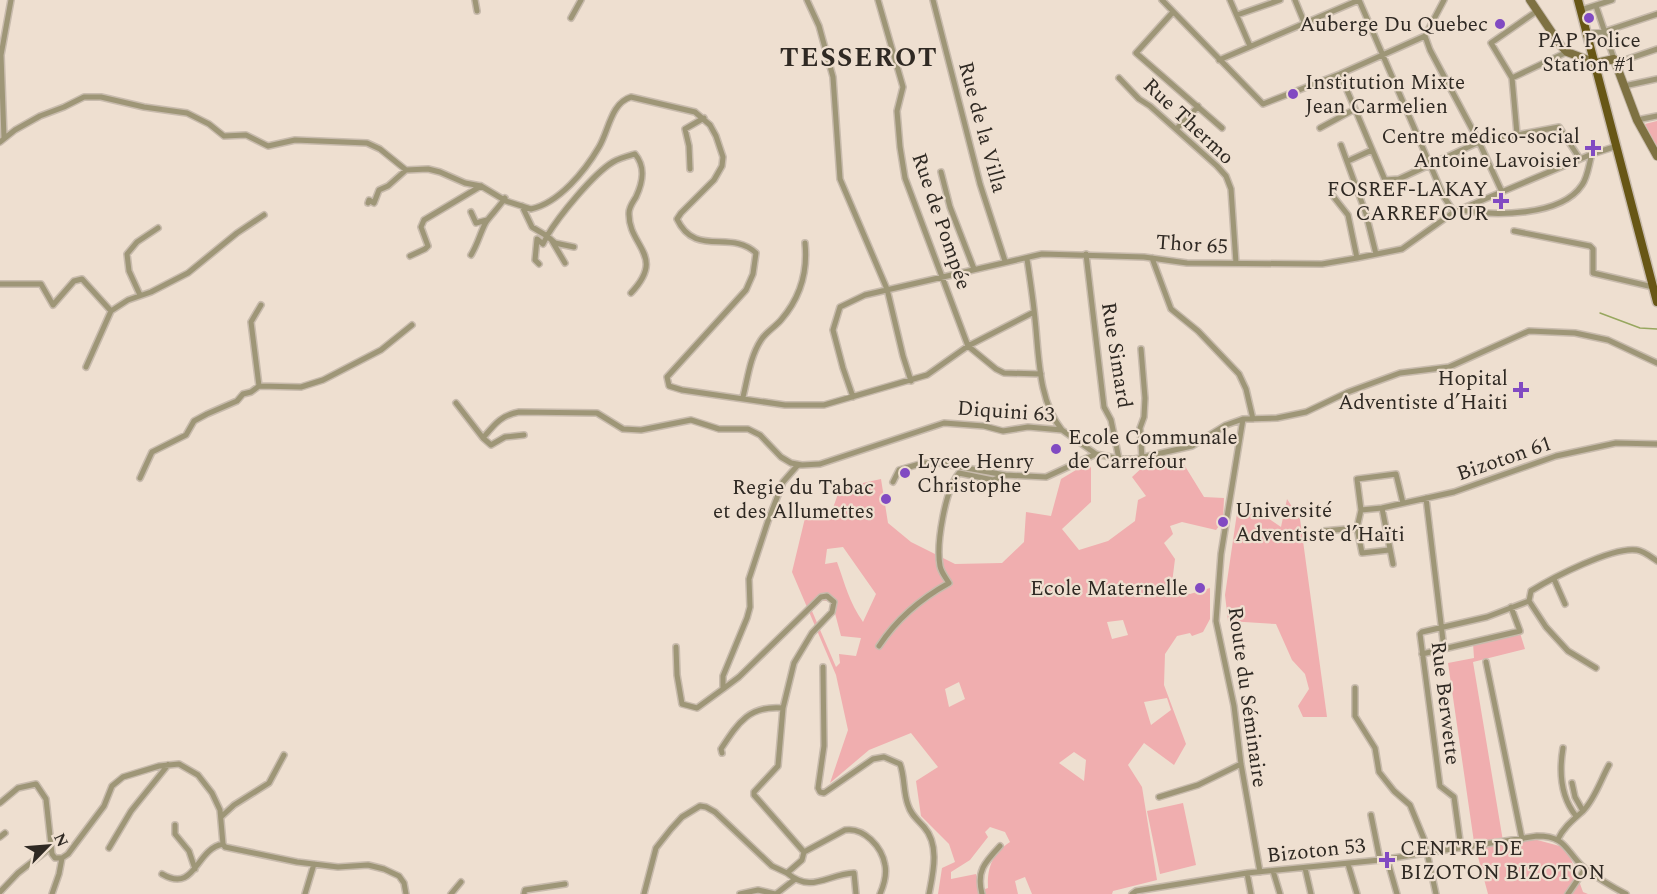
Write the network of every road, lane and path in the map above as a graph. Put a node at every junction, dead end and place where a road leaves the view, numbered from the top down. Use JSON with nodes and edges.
{"nodes":[{"id":1,"x":11,"y":0,"type":"edge"},
{"id":2,"x":475,"y":0,"type":"edge"},
{"id":3,"x":581,"y":0,"type":"edge"},
{"id":4,"x":807,"y":0,"type":"edge"},
{"id":5,"x":878,"y":0,"type":"edge"},
{"id":6,"x":933,"y":0,"type":"edge"},
{"id":7,"x":1162,"y":0,"type":"edge"},
{"id":8,"x":1230,"y":0,"type":"edge"},
{"id":9,"x":1280,"y":0,"type":"edge"},
{"id":10,"x":1295,"y":0,"type":"edge"},
{"id":11,"x":1359,"y":0,"type":"edge"},
{"id":12,"x":1444,"y":0,"type":"edge"},
{"id":13,"x":1530,"y":0,"type":"edge"},
{"id":14,"x":1578,"y":0,"type":"edge"},
{"id":15,"x":1612,"y":0,"type":"edge"},
{"id":16,"x":1596,"y":6,"type":"junction"},
{"id":17,"x":1581,"y":10,"type":"junction"},
{"id":18,"x":477,"y":11,"type":"dead end"},
{"id":19,"x":1537,"y":11,"type":"junction"},
{"id":20,"x":1173,"y":12,"type":"junction"},
{"id":21,"x":1657,"y":14,"type":"edge"},
{"id":22,"x":1237,"y":15,"type":"junction"},
{"id":23,"x":571,"y":18,"type":"dead end"},
{"id":24,"x":1304,"y":22,"type":"junction"},
{"id":25,"x":1606,"y":31,"type":"junction"},
{"id":26,"x":1588,"y":34,"type":"junction"},
{"id":27,"x":1425,"y":36,"type":"junction"},
{"id":28,"x":1250,"y":46,"type":"junction"},
{"id":29,"x":1657,"y":49,"type":"edge"},
{"id":30,"x":1568,"y":52,"type":"junction"},
{"id":31,"x":1382,"y":54,"type":"junction"},
{"id":32,"x":1219,"y":60,"type":"junction"},
{"id":33,"x":1615,"y":61,"type":"junction"},
{"id":34,"x":1596,"y":63,"type":"junction"},
{"id":35,"x":1340,"y":74,"type":"junction"},
{"id":36,"x":1119,"y":78,"type":"dead end"},
{"id":37,"x":1512,"y":78,"type":"junction"},
{"id":38,"x":1657,"y":79,"type":"edge"},
{"id":39,"x":1624,"y":86,"type":"junction"},
{"id":40,"x":1198,"y":106,"type":"junction"},
{"id":41,"x":1355,"y":109,"type":"junction"},
{"id":42,"x":1657,"y":116,"type":"edge"},
{"id":43,"x":704,"y":118,"type":"junction"},
{"id":44,"x":1637,"y":120,"type":"junction"},
{"id":45,"x":1222,"y":128,"type":"dead end"},
{"id":46,"x":1320,"y":128,"type":"dead end"},
{"id":47,"x":1176,"y":129,"type":"junction"},
{"id":48,"x":1517,"y":134,"type":"junction"},
{"id":49,"x":2,"y":140,"type":"edge"},
{"id":50,"x":1479,"y":142,"type":"junction"},
{"id":51,"x":1341,"y":145,"type":"dead end"},
{"id":52,"x":1617,"y":146,"type":"junction"},
{"id":53,"x":1372,"y":150,"type":"junction"},
{"id":54,"x":1592,"y":154,"type":"junction"},
{"id":55,"x":1657,"y":156,"type":"edge"},
{"id":56,"x":1580,"y":159,"type":"junction"},
{"id":57,"x":1348,"y":161,"type":"junction"},
{"id":58,"x":1431,"y":165,"type":"junction"},
{"id":59,"x":690,"y":169,"type":"dead end"},
{"id":60,"x":406,"y":170,"type":"junction"},
{"id":61,"x":941,"y":172,"type":"dead end"},
{"id":62,"x":481,"y":186,"type":"junction"},
{"id":63,"x":1502,"y":192,"type":"junction"},
{"id":64,"x":1333,"y":196,"type":"dead end"},
{"id":65,"x":505,"y":198,"type":"junction"},
{"id":66,"x":368,"y":203,"type":"dead end"},
{"id":67,"x":522,"y":206,"type":"junction"},
{"id":68,"x":1457,"y":211,"type":"junction"},
{"id":69,"x":471,"y":212,"type":"dead end"},
{"id":70,"x":264,"y":215,"type":"dead end"},
{"id":71,"x":487,"y":220,"type":"junction"},
{"id":72,"x":158,"y":228,"type":"dead end"},
{"id":73,"x":536,"y":230,"type":"junction"},
{"id":74,"x":1514,"y":231,"type":"dead end"},
{"id":75,"x":550,"y":238,"type":"junction"},
{"id":76,"x":537,"y":239,"type":"junction"},
{"id":77,"x":805,"y":243,"type":"dead end"},
{"id":78,"x":574,"y":248,"type":"dead end"},
{"id":79,"x":1086,"y":254,"type":"junction"},
{"id":80,"x":1376,"y":254,"type":"junction"},
{"id":81,"x":471,"y":255,"type":"dead end"},
{"id":82,"x":410,"y":256,"type":"dead end"},
{"id":83,"x":1152,"y":258,"type":"junction"},
{"id":84,"x":1357,"y":258,"type":"junction"},
{"id":85,"x":1027,"y":259,"type":"junction"},
{"id":86,"x":1005,"y":261,"type":"junction"},
{"id":87,"x":565,"y":263,"type":"dead end"},
{"id":88,"x":1236,"y":263,"type":"junction"},
{"id":89,"x":539,"y":264,"type":"dead end"},
{"id":90,"x":974,"y":269,"type":"junction"},
{"id":91,"x":943,"y":276,"type":"junction"},
{"id":92,"x":0,"y":285,"type":"edge"},
{"id":93,"x":1653,"y":287,"type":"junction"},
{"id":94,"x":887,"y":290,"type":"junction"},
{"id":95,"x":632,"y":293,"type":"dead end"},
{"id":96,"x":140,"y":295,"type":"junction"},
{"id":97,"x":1657,"y":302,"type":"edge"},
{"id":98,"x":261,"y":305,"type":"dead end"},
{"id":99,"x":111,"y":311,"type":"junction"},
{"id":100,"x":1035,"y":312,"type":"junction"},
{"id":101,"x":412,"y":325,"type":"dead end"},
{"id":102,"x":968,"y":346,"type":"junction"},
{"id":103,"x":1141,"y":350,"type":"dead end"},
{"id":104,"x":1657,"y":363,"type":"edge"},
{"id":105,"x":87,"y":367,"type":"dead end"},
{"id":106,"x":1041,"y":374,"type":"junction"},
{"id":107,"x":912,"y":381,"type":"junction"},
{"id":108,"x":259,"y":386,"type":"junction"},
{"id":109,"x":743,"y":397,"type":"junction"},
{"id":110,"x":853,"y":398,"type":"junction"},
{"id":111,"x":456,"y":403,"type":"dead end"},
{"id":112,"x":1243,"y":419,"type":"junction"},
{"id":113,"x":1253,"y":419,"type":"junction"},
{"id":114,"x":1062,"y":430,"type":"junction"},
{"id":115,"x":524,"y":435,"type":"dead end"},
{"id":116,"x":483,"y":438,"type":"junction"},
{"id":117,"x":1657,"y":444,"type":"edge"},
{"id":118,"x":1096,"y":454,"type":"junction"},
{"id":119,"x":1142,"y":458,"type":"junction"},
{"id":120,"x":1119,"y":459,"type":"junction"},
{"id":121,"x":802,"y":465,"type":"junction"},
{"id":122,"x":1005,"y":476,"type":"junction"},
{"id":123,"x":140,"y":478,"type":"dead end"},
{"id":124,"x":893,"y":482,"type":"dead end"},
{"id":125,"x":1426,"y":498,"type":"junction"},
{"id":126,"x":1403,"y":503,"type":"junction"},
{"id":127,"x":1382,"y":508,"type":"junction"},
{"id":128,"x":1361,"y":510,"type":"junction"},
{"id":129,"x":1357,"y":528,"type":"junction"},
{"id":130,"x":1323,"y":531,"type":"dead end"},
{"id":131,"x":1389,"y":550,"type":"junction"},
{"id":132,"x":1657,"y":561,"type":"edge"},
{"id":133,"x":1393,"y":564,"type":"dead end"},
{"id":134,"x":1554,"y":579,"type":"junction"},
{"id":135,"x":1529,"y":601,"type":"junction"},
{"id":136,"x":1565,"y":604,"type":"dead end"},
{"id":137,"x":1511,"y":607,"type":"junction"},
{"id":138,"x":1441,"y":628,"type":"junction"},
{"id":139,"x":879,"y":646,"type":"dead end"},
{"id":140,"x":676,"y":647,"type":"dead end"},
{"id":141,"x":1444,"y":649,"type":"junction"},
{"id":142,"x":1422,"y":654,"type":"junction"},
{"id":143,"x":1486,"y":662,"type":"dead end"},
{"id":144,"x":823,"y":667,"type":"dead end"},
{"id":145,"x":1596,"y":668,"type":"dead end"},
{"id":146,"x":1355,"y":688,"type":"dead end"},
{"id":147,"x":723,"y":689,"type":"junction"},
{"id":148,"x":783,"y":708,"type":"junction"},
{"id":149,"x":1563,"y":747,"type":"dead end"},
{"id":150,"x":722,"y":753,"type":"dead end"},
{"id":151,"x":284,"y":755,"type":"dead end"},
{"id":152,"x":1241,"y":764,"type":"junction"},
{"id":153,"x":168,"y":765,"type":"junction"},
{"id":154,"x":1609,"y":765,"type":"dead end"},
{"id":155,"x":1572,"y":783,"type":"dead end"},
{"id":156,"x":1159,"y":797,"type":"dead end"},
{"id":157,"x":0,"y":803,"type":"edge"},
{"id":158,"x":1583,"y":811,"type":"junction"},
{"id":159,"x":1371,"y":815,"type":"dead end"},
{"id":160,"x":1576,"y":816,"type":"junction"},
{"id":161,"x":221,"y":817,"type":"junction"},
{"id":162,"x":175,"y":825,"type":"dead end"},
{"id":163,"x":1522,"y":839,"type":"junction"},
{"id":164,"x":1558,"y":839,"type":"junction"},
{"id":165,"x":223,"y":844,"type":"junction"},
{"id":166,"x":1000,"y":846,"type":"dead end"},
{"id":167,"x":50,"y":848,"type":"junction"},
{"id":168,"x":109,"y":848,"type":"dead end"},
{"id":169,"x":1461,"y":848,"type":"junction"},
{"id":170,"x":804,"y":852,"type":"junction"},
{"id":171,"x":1427,"y":854,"type":"junction"},
{"id":172,"x":62,"y":858,"type":"junction"},
{"id":173,"x":1388,"y":859,"type":"junction"},
{"id":174,"x":1380,"y":860,"type":"junction"},
{"id":175,"x":314,"y":864,"type":"junction"},
{"id":176,"x":1348,"y":864,"type":"junction"},
{"id":177,"x":1305,"y":868,"type":"junction"},
{"id":178,"x":195,"y":869,"type":"junction"},
{"id":179,"x":1586,"y":869,"type":"junction"},
{"id":180,"x":1273,"y":871,"type":"junction"},
{"id":181,"x":1260,"y":872,"type":"junction"},
{"id":182,"x":787,"y":873,"type":"junction"},
{"id":183,"x":1247,"y":873,"type":"junction"},
{"id":184,"x":162,"y":874,"type":"dead end"},
{"id":185,"x":794,"y":880,"type":"junction"},
{"id":186,"x":460,"y":882,"type":"dead end"},
{"id":187,"x":565,"y":885,"type":"dead end"},
{"id":188,"x":0,"y":892,"type":"edge"},
{"id":189,"x":52,"y":894,"type":"edge"},
{"id":190,"x":305,"y":894,"type":"edge"},
{"id":191,"x":406,"y":894,"type":"edge"},
{"id":192,"x":451,"y":894,"type":"edge"},
{"id":193,"x":524,"y":894,"type":"edge"},
{"id":194,"x":644,"y":894,"type":"edge"},
{"id":195,"x":740,"y":894,"type":"edge"},
{"id":196,"x":775,"y":894,"type":"edge"},
{"id":197,"x":856,"y":894,"type":"edge"},
{"id":198,"x":880,"y":894,"type":"edge"},
{"id":199,"x":929,"y":894,"type":"edge"},
{"id":200,"x":982,"y":894,"type":"edge"},
{"id":201,"x":1132,"y":894,"type":"edge"},
{"id":202,"x":1251,"y":894,"type":"edge"},
{"id":203,"x":1280,"y":894,"type":"edge"},
{"id":204,"x":1311,"y":894,"type":"edge"},
{"id":205,"x":1357,"y":894,"type":"edge"},
{"id":206,"x":1397,"y":894,"type":"edge"},
{"id":207,"x":1436,"y":894,"type":"edge"},
{"id":208,"x":1568,"y":894,"type":"edge"},
{"id":209,"x":1626,"y":894,"type":"edge"}],
"edges":[{"from":1,"to":49,"type":"street"},
{"from":2,"to":18,"type":"street"},
{"from":3,"to":23,"type":"street"},
{"from":4,"to":94,"type":"street"},
{"from":5,"to":91,"type":"street","name":"Rue de Pompée"},
{"from":6,"to":86,"type":"street","name":"Rue de la Villa"},
{"from":7,"to":20,"type":"street"},
{"from":8,"to":22,"type":"street"},
{"from":9,"to":22,"type":"street"},
{"from":10,"to":24,"type":"street"},
{"from":11,"to":24,"type":"street"},
{"from":11,"to":31,"type":"street"},
{"from":12,"to":27,"type":"street"},
{"from":13,"to":19,"type":"street"},
{"from":14,"to":17,"type":"main road"},
{"from":15,"to":16,"type":"street"},
{"from":16,"to":17,"type":"street"},
{"from":16,"to":25,"type":"street"},
{"from":17,"to":26,"type":"main road"},
{"from":19,"to":30,"type":"street"},
{"from":19,"to":37,"type":"street"},
{"from":20,"to":32,"type":"street"},
{"from":20,"to":40,"type":"street"},
{"from":21,"to":25,"type":"street"},
{"from":22,"to":28,"type":"street"},
{"from":24,"to":28,"type":"street"},
{"from":25,"to":26,"type":"street"},
{"from":25,"to":33,"type":"street"},
{"from":26,"to":34,"type":"main road"},
{"from":27,"to":31,"type":"street"},
{"from":27,"to":50,"type":"street"},
{"from":28,"to":32,"type":"street"},
{"from":29,"to":33,"type":"street"},
{"from":30,"to":34,"type":"street"},
{"from":30,"to":37,"type":"street"},
{"from":31,"to":35,"type":"street"},
{"from":31,"to":58,"type":"street"},
{"from":32,"to":35,"type":"street"},
{"from":33,"to":34,"type":"street"},
{"from":33,"to":39,"type":"street"},
{"from":34,"to":52,"type":"main road"},
{"from":35,"to":41,"type":"street"},
{"from":36,"to":47,"type":"street","name":"Rue Thermo"},
{"from":37,"to":48,"type":"street"},
{"from":38,"to":39,"type":"street"},
{"from":39,"to":44,"type":"street"},
{"from":40,"to":45,"type":"street"},
{"from":40,"to":47,"type":"street"},
{"from":41,"to":46,"type":"street"},
{"from":41,"to":53,"type":"street"},
{"from":42,"to":44,"type":"street"},
{"from":43,"to":59,"type":"street"},
{"from":43,"to":67,"type":"street"},
{"from":43,"to":109,"type":"street"},
{"from":44,"to":55,"type":"street"},
{"from":47,"to":88,"type":"street","name":"Rue Thermo"},
{"from":48,"to":50,"type":"street"},
{"from":48,"to":56,"type":"street"},
{"from":49,"to":60,"type":"street"},
{"from":50,"to":58,"type":"street"},
{"from":50,"to":63,"type":"street"},
{"from":51,"to":57,"type":"street"},
{"from":52,"to":54,"type":"street","name":"Thor 65"},
{"from":52,"to":93,"type":"main road"},
{"from":53,"to":57,"type":"street"},
{"from":53,"to":58,"type":"street"},
{"from":54,"to":56,"type":"street","name":"Thor 65"},
{"from":54,"to":68,"type":"street"},
{"from":56,"to":63,"type":"street","name":"Thor 65"},
{"from":57,"to":80,"type":"street"},
{"from":58,"to":68,"type":"street"},
{"from":60,"to":62,"type":"street"},
{"from":60,"to":66,"type":"street"},
{"from":61,"to":90,"type":"street"},
{"from":62,"to":65,"type":"street"},
{"from":62,"to":82,"type":"street"},
{"from":63,"to":68,"type":"street","name":"Thor 65"},
{"from":64,"to":84,"type":"street"},
{"from":65,"to":67,"type":"street"},
{"from":65,"to":71,"type":"street"},
{"from":67,"to":73,"type":"street"},
{"from":68,"to":80,"type":"street","name":"Thor 65"},
{"from":69,"to":71,"type":"street"},
{"from":70,"to":96,"type":"street"},
{"from":71,"to":81,"type":"street"},
{"from":72,"to":96,"type":"street"},
{"from":73,"to":75,"type":"street"},
{"from":73,"to":76,"type":"street"},
{"from":74,"to":93,"type":"street"},
{"from":75,"to":76,"type":"street"},
{"from":75,"to":78,"type":"street"},
{"from":75,"to":87,"type":"street"},
{"from":75,"to":95,"type":"street"},
{"from":76,"to":89,"type":"street"},
{"from":77,"to":109,"type":"street"},
{"from":79,"to":83,"type":"street","name":"Thor 65"},
{"from":79,"to":85,"type":"street","name":"Thor 65"},
{"from":79,"to":120,"type":"street","name":"Rue Simard"},
{"from":80,"to":84,"type":"street","name":"Thor 65"},
{"from":83,"to":88,"type":"street","name":"Thor 65"},
{"from":83,"to":113,"type":"street"},
{"from":84,"to":88,"type":"street","name":"Thor 65"},
{"from":85,"to":86,"type":"street","name":"Thor 65"},
{"from":85,"to":100,"type":"street"},
{"from":86,"to":90,"type":"street","name":"Thor 65"},
{"from":90,"to":91,"type":"street","name":"Thor 65"},
{"from":91,"to":94,"type":"street","name":"Thor 65"},
{"from":91,"to":102,"type":"street","name":"Rue de Pompée"},
{"from":92,"to":99,"type":"street"},
{"from":93,"to":97,"type":"main road"},
{"from":94,"to":107,"type":"street"},
{"from":94,"to":110,"type":"street","name":"Thor 65"},
{"from":96,"to":99,"type":"street"},
{"from":98,"to":108,"type":"street"},
{"from":99,"to":105,"type":"street"},
{"from":100,"to":102,"type":"street"},
{"from":100,"to":106,"type":"street"},
{"from":101,"to":108,"type":"street"},
{"from":102,"to":106,"type":"street"},
{"from":102,"to":107,"type":"street"},
{"from":103,"to":119,"type":"street"},
{"from":104,"to":113,"type":"street","name":"Diquini 63"},
{"from":106,"to":114,"type":"street"},
{"from":107,"to":110,"type":"street"},
{"from":108,"to":123,"type":"street"},
{"from":109,"to":110,"type":"street"},
{"from":111,"to":116,"type":"street"},
{"from":112,"to":113,"type":"street","name":"Diquini 63"},
{"from":112,"to":119,"type":"street","name":"Diquini 63"},
{"from":112,"to":152,"type":"street","name":"Route du Séminaire"},
{"from":114,"to":118,"type":"street","name":"Diquini 63"},
{"from":114,"to":121,"type":"street","name":"Diquini 63"},
{"from":115,"to":116,"type":"street"},
{"from":116,"to":121,"type":"street"},
{"from":117,"to":125,"type":"street","name":"Bizoton 61"},
{"from":118,"to":120,"type":"street","name":"Diquini 63"},
{"from":118,"to":122,"type":"street"},
{"from":119,"to":120,"type":"street","name":"Diquini 63"},
{"from":121,"to":147,"type":"street"},
{"from":122,"to":124,"type":"street"},
{"from":122,"to":139,"type":"street"},
{"from":125,"to":126,"type":"street","name":"Bizoton 61"},
{"from":125,"to":138,"type":"street"},
{"from":126,"to":127,"type":"street","name":"Bizoton 61"},
{"from":126,"to":128,"type":"street"},
{"from":127,"to":128,"type":"street","name":"Bizoton 61"},
{"from":127,"to":131,"type":"street"},
{"from":128,"to":129,"type":"street"},
{"from":129,"to":130,"type":"street"},
{"from":129,"to":131,"type":"street"},
{"from":131,"to":133,"type":"street"},
{"from":132,"to":134,"type":"street"},
{"from":134,"to":135,"type":"street"},
{"from":134,"to":136,"type":"street"},
{"from":135,"to":137,"type":"street","name":"Rue Berwette"},
{"from":135,"to":145,"type":"street"},
{"from":137,"to":138,"type":"street","name":"Rue Berwette"},
{"from":137,"to":141,"type":"street"},
{"from":138,"to":141,"type":"street"},
{"from":138,"to":142,"type":"street","name":"Rue Berwette"},
{"from":140,"to":147,"type":"street"},
{"from":141,"to":142,"type":"street"},
{"from":142,"to":169,"type":"street","name":"Rue Berwette"},
{"from":143,"to":163,"type":"street"},
{"from":144,"to":199,"type":"street"},
{"from":146,"to":171,"type":"street"},
{"from":147,"to":148,"type":"street"},
{"from":148,"to":150,"type":"street"},
{"from":148,"to":170,"type":"street"},
{"from":149,"to":160,"type":"street"},
{"from":151,"to":161,"type":"street"},
{"from":152,"to":156,"type":"street"},
{"from":152,"to":181,"type":"street","name":"Route du Séminaire"},
{"from":153,"to":161,"type":"street"},
{"from":153,"to":168,"type":"street"},
{"from":153,"to":172,"type":"street"},
{"from":154,"to":158,"type":"street"},
{"from":155,"to":158,"type":"street"},
{"from":157,"to":167,"type":"street"},
{"from":158,"to":160,"type":"street"},
{"from":159,"to":174,"type":"street"},
{"from":160,"to":164,"type":"street"},
{"from":161,"to":165,"type":"street"},
{"from":162,"to":178,"type":"street"},
{"from":163,"to":164,"type":"street","name":"Bizoton 53"},
{"from":163,"to":169,"type":"street","name":"Bizoton 53"},
{"from":164,"to":179,"type":"street"},
{"from":165,"to":175,"type":"street"},
{"from":165,"to":178,"type":"street"},
{"from":166,"to":200,"type":"street"},
{"from":167,"to":172,"type":"street"},
{"from":167,"to":188,"type":"street"},
{"from":169,"to":171,"type":"street","name":"Bizoton 53"},
{"from":170,"to":182,"type":"street"},
{"from":170,"to":198,"type":"street"},
{"from":171,"to":173,"type":"street","name":"Bizoton 53"},
{"from":171,"to":207,"type":"street"},
{"from":172,"to":189,"type":"street"},
{"from":173,"to":174,"type":"street","name":"Bizoton 53"},
{"from":173,"to":206,"type":"street"},
{"from":174,"to":176,"type":"street","name":"Bizoton 53"},
{"from":175,"to":190,"type":"street"},
{"from":175,"to":191,"type":"street"},
{"from":176,"to":177,"type":"street","name":"Bizoton 53"},
{"from":176,"to":205,"type":"street"},
{"from":177,"to":180,"type":"street","name":"Bizoton 53"},
{"from":177,"to":204,"type":"street"},
{"from":178,"to":184,"type":"street"},
{"from":179,"to":208,"type":"street"},
{"from":179,"to":209,"type":"street"},
{"from":180,"to":181,"type":"street","name":"Bizoton 53"},
{"from":180,"to":203,"type":"street"},
{"from":181,"to":183,"type":"street","name":"Bizoton 53"},
{"from":182,"to":185,"type":"street"},
{"from":182,"to":194,"type":"street"},
{"from":183,"to":201,"type":"street","name":"Bizoton 53"},
{"from":183,"to":202,"type":"street"},
{"from":185,"to":196,"type":"street"},
{"from":185,"to":197,"type":"street"},
{"from":186,"to":192,"type":"street"},
{"from":187,"to":193,"type":"street"},
{"from":195,"to":196,"type":"street"}]}
